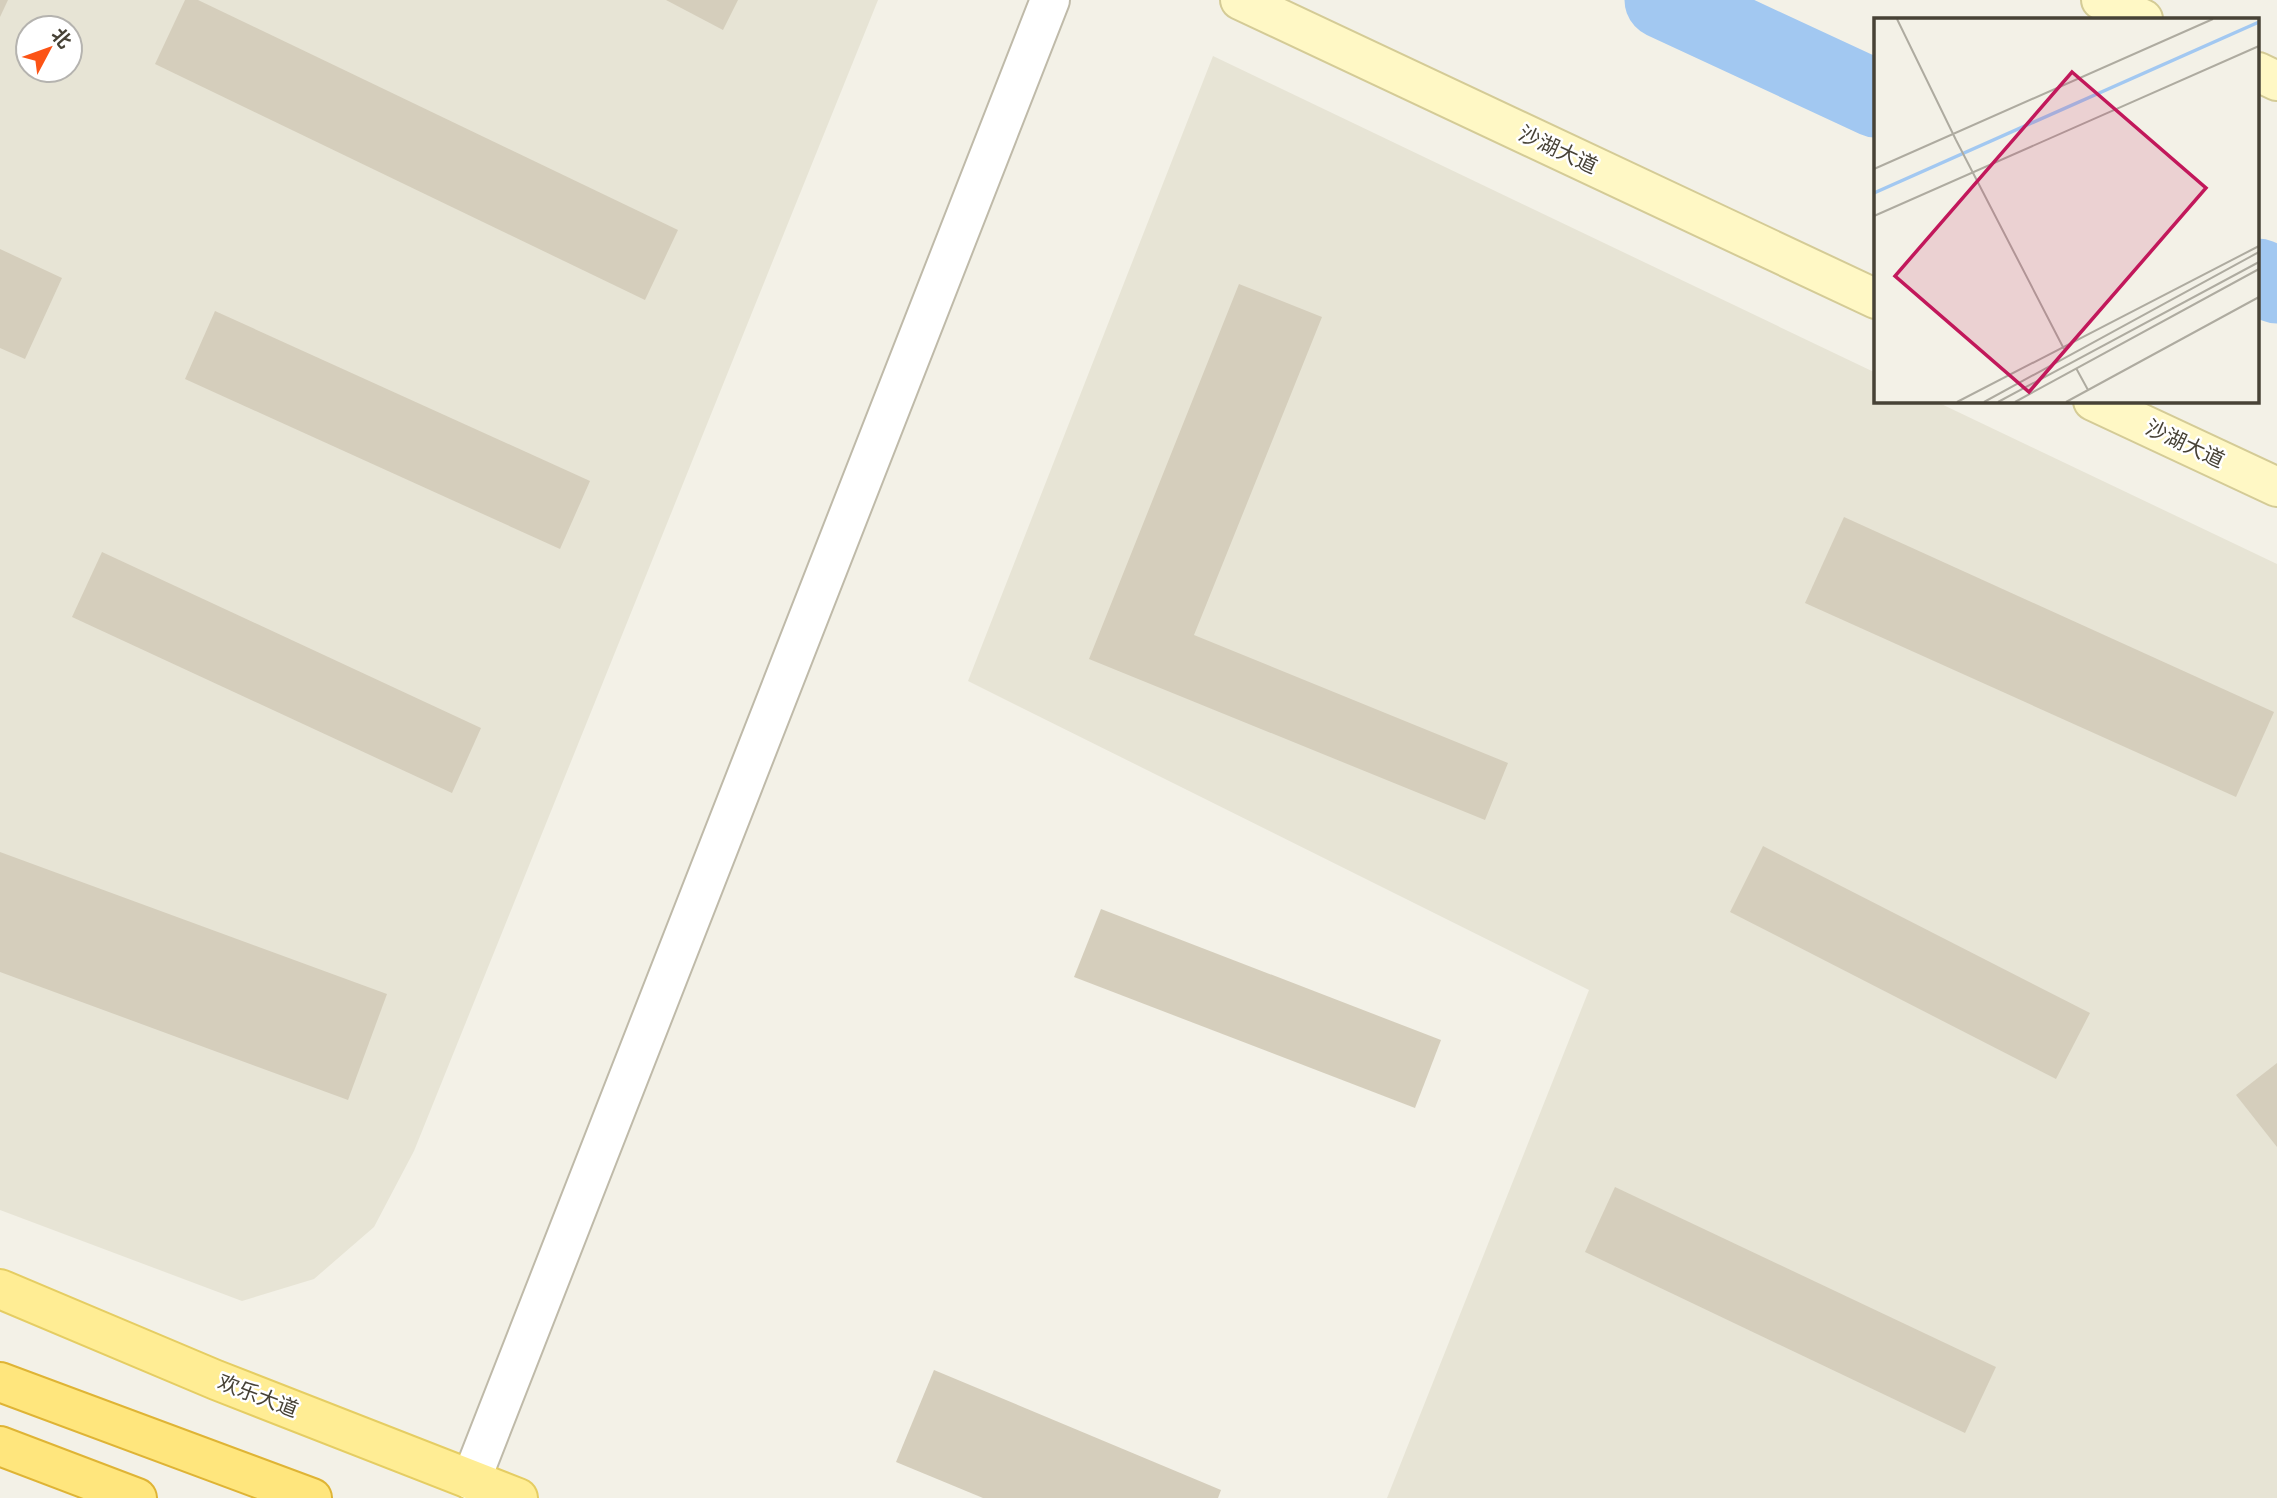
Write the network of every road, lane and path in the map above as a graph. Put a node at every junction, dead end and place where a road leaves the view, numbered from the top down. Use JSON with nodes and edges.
{"nodes":[{"id":1,"x":1050,"y":0,"type":"edge"},
{"id":2,"x":1240,"y":0,"type":"edge"},
{"id":3,"x":2101,"y":0,"type":"edge"},
{"id":4,"x":2141,"y":18,"type":"edge"},
{"id":5,"x":2260,"y":73,"type":"edge"},
{"id":6,"x":2277,"y":81,"type":"edge"},
{"id":7,"x":1874,"y":298,"type":"edge"},
{"id":8,"x":2094,"y":402,"type":"edge"},
{"id":9,"x":2277,"y":487,"type":"edge"},
{"id":10,"x":0,"y":1289,"type":"edge"},
{"id":11,"x":0,"y":1382,"type":"edge"},
{"id":12,"x":0,"y":1446,"type":"edge"},
{"id":13,"x":468,"y":1489,"type":"edge"},
{"id":14,"x":136,"y":1498,"type":"edge"},
{"id":15,"x":312,"y":1498,"type":"edge"},
{"id":16,"x":518,"y":1498,"type":"edge"}],
"edges":[{"from":1,"to":13,"type":"street"},
{"from":2,"to":7,"type":"main road","name":"沙湖大道"},
{"from":3,"to":4,"type":"main road"},
{"from":5,"to":6,"type":"main road"},
{"from":8,"to":9,"type":"main road","name":"沙湖大道"},
{"from":10,"to":13,"type":"main road","name":"欢乐大道"},
{"from":11,"to":15,"type":"highway"},
{"from":12,"to":14,"type":"highway"},
{"from":13,"to":16,"type":"main road","name":"欢乐大道"}]}
